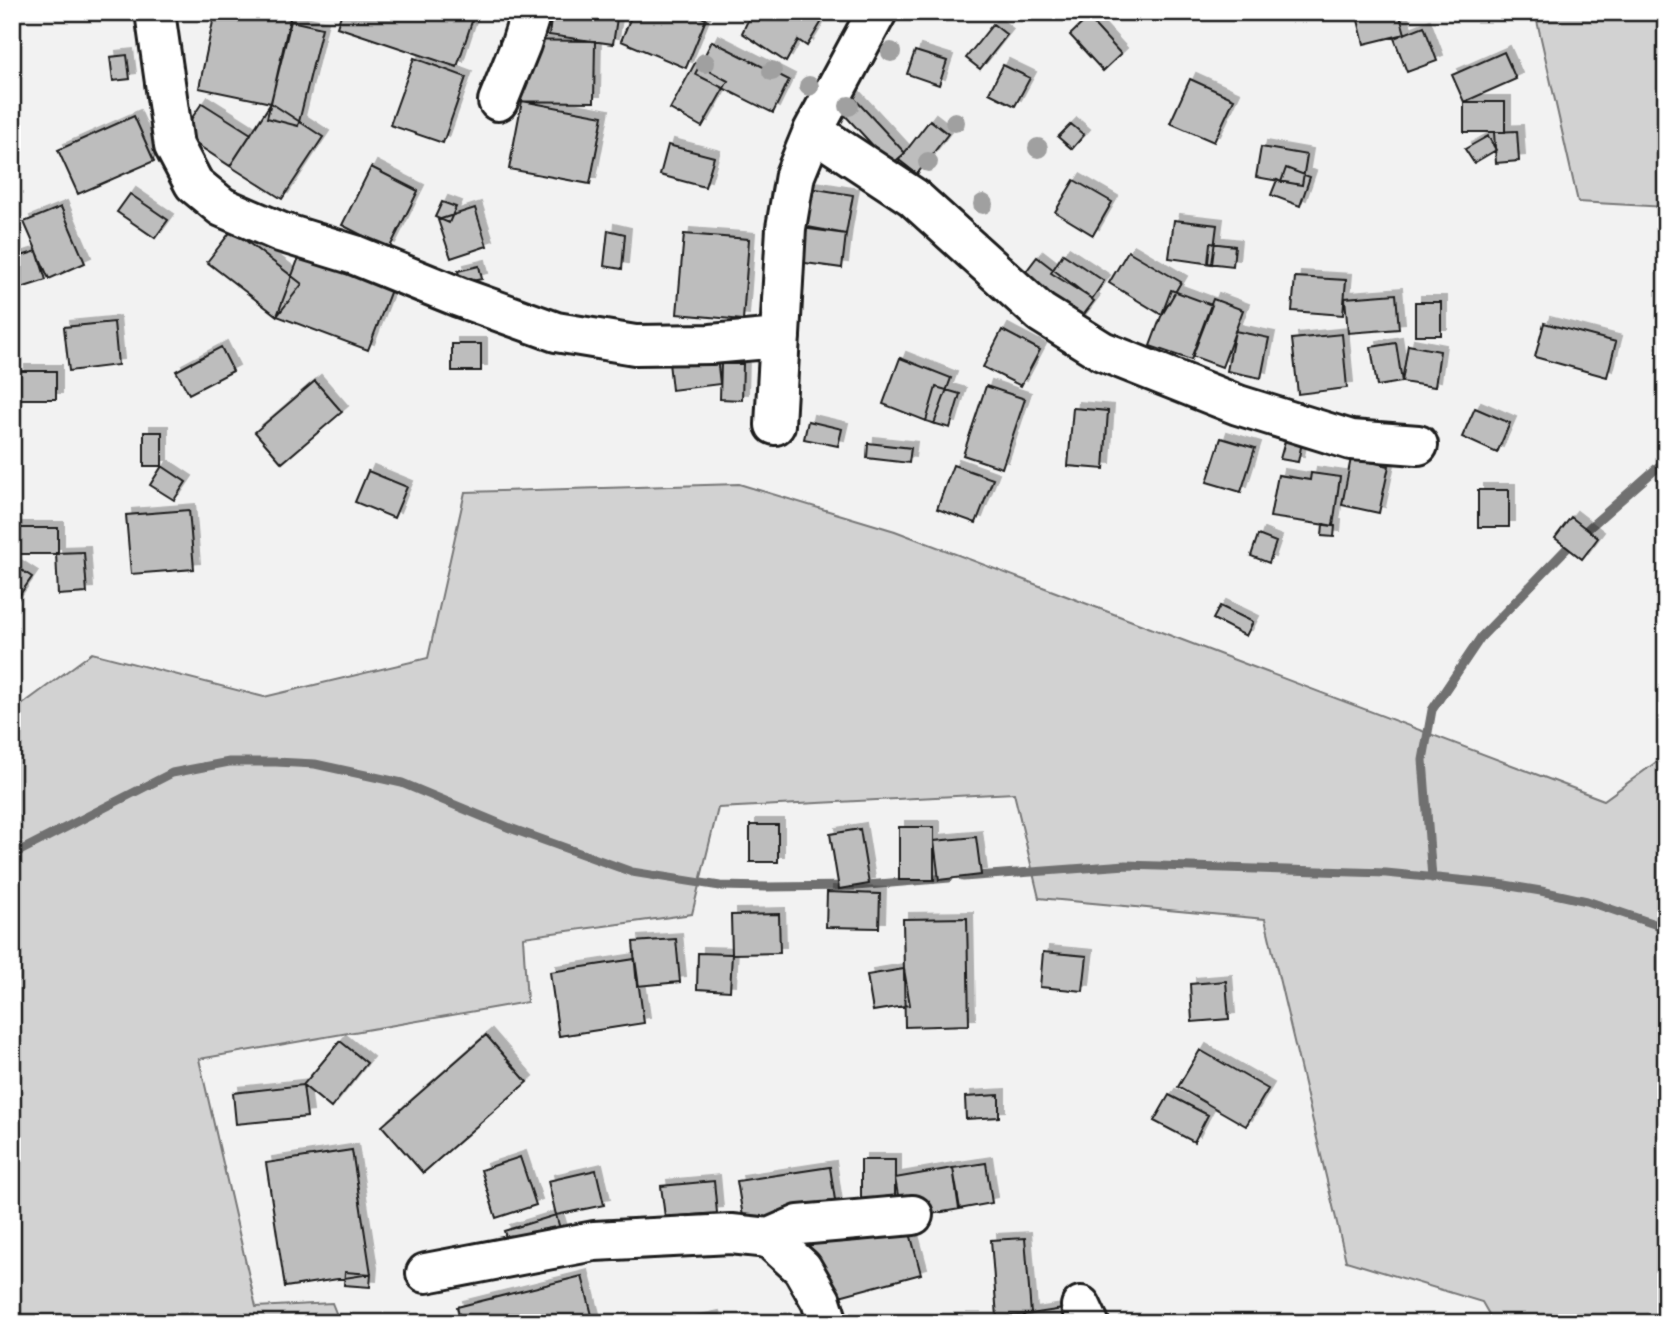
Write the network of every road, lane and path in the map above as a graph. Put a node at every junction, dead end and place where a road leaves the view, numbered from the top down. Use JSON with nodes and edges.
{"nodes":[{"id":1,"x":155,"y":12,"type":"edge"},
{"id":2,"x":531,"y":12,"type":"edge"},
{"id":3,"x":877,"y":12,"type":"edge"},
{"id":4,"x":498,"y":101,"type":"dead end"},
{"id":5,"x":813,"y":131,"type":"junction"},
{"id":6,"x":779,"y":338,"type":"junction"},
{"id":7,"x":775,"y":425,"type":"dead end"},
{"id":8,"x":1418,"y":444,"type":"dead end"},
{"id":9,"x":913,"y":1215,"type":"dead end"},
{"id":10,"x":769,"y":1238,"type":"junction"},
{"id":11,"x":426,"y":1273,"type":"dead end"},
{"id":12,"x":828,"y":1323,"type":"edge"}],
"edges":[{"from":1,"to":6,"type":"street"},
{"from":2,"to":4,"type":"street"},
{"from":3,"to":5,"type":"street"},
{"from":5,"to":6,"type":"street"},
{"from":5,"to":8,"type":"street"},
{"from":6,"to":7,"type":"street"},
{"from":9,"to":10,"type":"street"},
{"from":10,"to":11,"type":"street"},
{"from":10,"to":12,"type":"street"}]}
